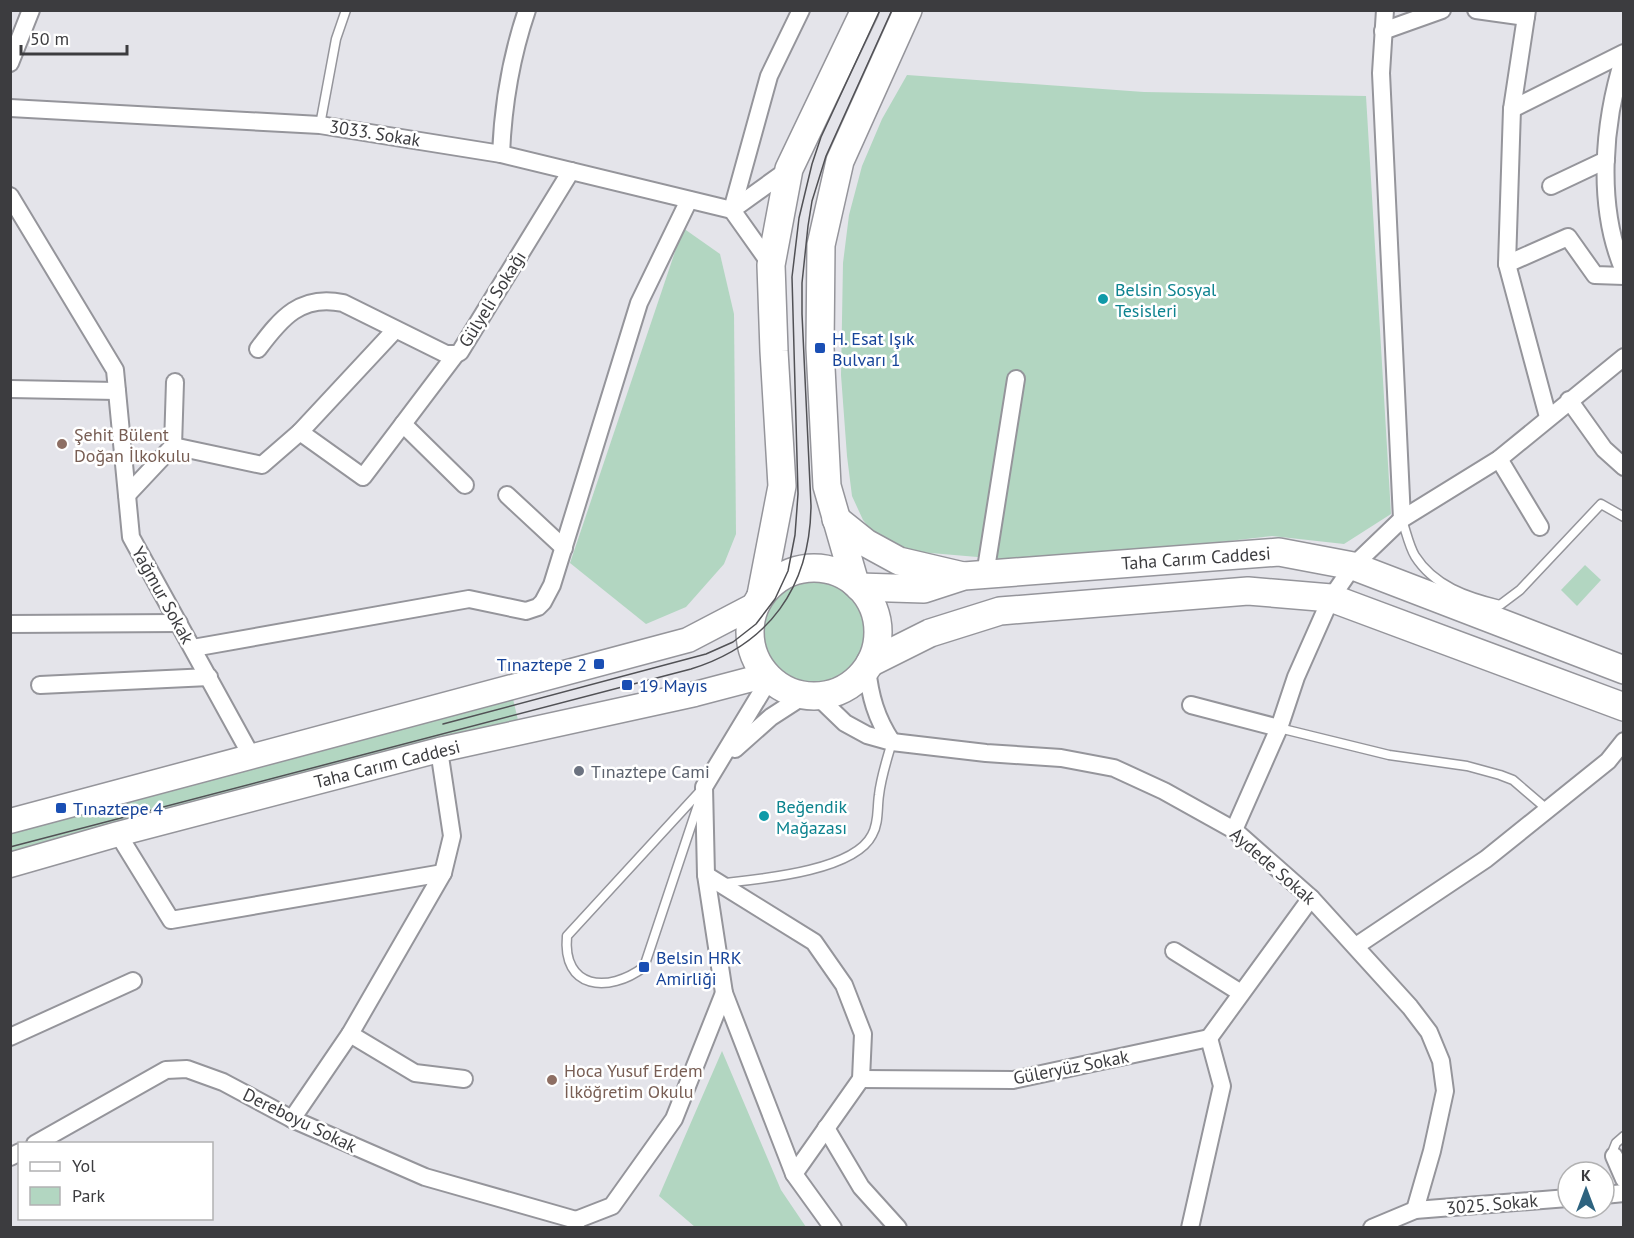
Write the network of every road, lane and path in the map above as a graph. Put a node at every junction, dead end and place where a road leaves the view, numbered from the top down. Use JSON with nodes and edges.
{"nodes":[{"id":1,"x":31,"y":10,"type":"edge"},
{"id":2,"x":346,"y":10,"type":"edge"},
{"id":3,"x":527,"y":10,"type":"edge"},
{"id":4,"x":801,"y":10,"type":"edge"},
{"id":5,"x":865,"y":10,"type":"edge"},
{"id":6,"x":908,"y":10,"type":"edge"},
{"id":7,"x":1385,"y":10,"type":"edge"},
{"id":8,"x":1442,"y":10,"type":"edge"},
{"id":9,"x":1476,"y":10,"type":"edge"},
{"id":10,"x":1526,"y":14,"type":"edge"},
{"id":11,"x":1383,"y":31,"type":"junction"},
{"id":12,"x":1623,"y":55,"type":"edge"},
{"id":13,"x":10,"y":63,"type":"edge"},
{"id":14,"x":10,"y":108,"type":"edge"},
{"id":15,"x":1512,"y":109,"type":"junction"},
{"id":16,"x":320,"y":124,"type":"junction"},
{"id":17,"x":501,"y":154,"type":"junction"},
{"id":18,"x":1606,"y":160,"type":"junction"},
{"id":19,"x":789,"y":169,"type":"junction"},
{"id":20,"x":571,"y":171,"type":"junction"},
{"id":21,"x":1551,"y":186,"type":"dead end"},
{"id":22,"x":10,"y":196,"type":"edge"},
{"id":23,"x":689,"y":200,"type":"junction"},
{"id":24,"x":732,"y":210,"type":"junction"},
{"id":25,"x":1507,"y":264,"type":"junction"},
{"id":26,"x":771,"y":265,"type":"junction"},
{"id":27,"x":1623,"y":274,"type":"edge"},
{"id":28,"x":395,"y":330,"type":"junction"},
{"id":29,"x":258,"y":349,"type":"dead end"},
{"id":30,"x":456,"y":354,"type":"junction"},
{"id":31,"x":1623,"y":357,"type":"edge"},
{"id":32,"x":1016,"y":379,"type":"dead end"},
{"id":33,"x":175,"y":382,"type":"dead end"},
{"id":34,"x":10,"y":389,"type":"edge"},
{"id":35,"x":117,"y":391,"type":"junction"},
{"id":36,"x":1569,"y":400,"type":"junction"},
{"id":37,"x":1548,"y":417,"type":"junction"},
{"id":38,"x":403,"y":424,"type":"junction"},
{"id":39,"x":300,"y":432,"type":"junction"},
{"id":40,"x":173,"y":446,"type":"junction"},
{"id":41,"x":1499,"y":459,"type":"junction"},
{"id":42,"x":1623,"y":467,"type":"edge"},
{"id":43,"x":465,"y":485,"type":"dead end"},
{"id":44,"x":127,"y":495,"type":"junction"},
{"id":45,"x":507,"y":495,"type":"dead end"},
{"id":46,"x":1623,"y":517,"type":"edge"},
{"id":47,"x":836,"y":519,"type":"junction"},
{"id":48,"x":1402,"y":519,"type":"junction"},
{"id":49,"x":1540,"y":527,"type":"dead end"},
{"id":50,"x":564,"y":548,"type":"junction"},
{"id":51,"x":1353,"y":566,"type":"junction"},
{"id":52,"x":975,"y":575,"type":"junction"},
{"id":53,"x":857,"y":585,"type":"junction"},
{"id":54,"x":1331,"y":598,"type":"junction"},
{"id":55,"x":758,"y":600,"type":"junction"},
{"id":56,"x":179,"y":623,"type":"junction"},
{"id":57,"x":10,"y":624,"type":"edge"},
{"id":58,"x":193,"y":648,"type":"junction"},
{"id":59,"x":868,"y":666,"type":"junction"},
{"id":60,"x":1623,"y":669,"type":"edge"},
{"id":61,"x":209,"y":677,"type":"junction"},
{"id":62,"x":769,"y":677,"type":"junction"},
{"id":63,"x":40,"y":685,"type":"dead end"},
{"id":64,"x":811,"y":695,"type":"junction"},
{"id":65,"x":1191,"y":705,"type":"dead end"},
{"id":66,"x":1623,"y":707,"type":"edge"},
{"id":67,"x":1279,"y":728,"type":"junction"},
{"id":68,"x":1623,"y":741,"type":"edge"},
{"id":69,"x":892,"y":742,"type":"junction"},
{"id":70,"x":439,"y":750,"type":"junction"},
{"id":71,"x":252,"y":757,"type":"junction"},
{"id":72,"x":704,"y":787,"type":"junction"},
{"id":73,"x":1548,"y":810,"type":"junction"},
{"id":74,"x":10,"y":821,"type":"edge"},
{"id":75,"x":1234,"y":830,"type":"junction"},
{"id":76,"x":118,"y":834,"type":"junction"},
{"id":77,"x":10,"y":865,"type":"edge"},
{"id":78,"x":443,"y":873,"type":"junction"},
{"id":79,"x":706,"y":875,"type":"junction"},
{"id":80,"x":721,"y":884,"type":"junction"},
{"id":81,"x":1311,"y":898,"type":"junction"},
{"id":82,"x":1356,"y":946,"type":"junction"},
{"id":83,"x":1174,"y":951,"type":"dead end"},
{"id":84,"x":133,"y":981,"type":"dead end"},
{"id":85,"x":723,"y":993,"type":"junction"},
{"id":86,"x":1241,"y":993,"type":"junction"},
{"id":87,"x":350,"y":1034,"type":"junction"},
{"id":88,"x":10,"y":1037,"type":"edge"},
{"id":89,"x":1209,"y":1038,"type":"junction"},
{"id":90,"x":861,"y":1078,"type":"junction"},
{"id":91,"x":464,"y":1079,"type":"dead end"},
{"id":92,"x":292,"y":1119,"type":"junction"},
{"id":93,"x":826,"y":1128,"type":"junction"},
{"id":94,"x":1623,"y":1136,"type":"edge"},
{"id":95,"x":37,"y":1142,"type":"edge"},
{"id":96,"x":1614,"y":1156,"type":"joint"},
{"id":97,"x":794,"y":1174,"type":"junction"},
{"id":98,"x":1623,"y":1179,"type":"edge"},
{"id":99,"x":1556,"y":1199,"type":"edge"},
{"id":100,"x":1415,"y":1210,"type":"junction"},
{"id":101,"x":576,"y":1224,"type":"edge"},
{"id":102,"x":833,"y":1227,"type":"edge"},
{"id":103,"x":898,"y":1227,"type":"edge"},
{"id":104,"x":1190,"y":1227,"type":"edge"},
{"id":105,"x":1372,"y":1227,"type":"edge"}],
"edges":[{"from":1,"to":13,"type":"street"},
{"from":2,"to":16,"type":"lane"},
{"from":3,"to":17,"type":"street"},
{"from":4,"to":24,"type":"street"},
{"from":5,"to":19,"type":"main road"},
{"from":6,"to":47,"type":"main road"},
{"from":7,"to":11,"type":"street"},
{"from":8,"to":11,"type":"street"},
{"from":9,"to":10,"type":"street"},
{"from":10,"to":15,"type":"street"},
{"from":11,"to":48,"type":"street"},
{"from":12,"to":15,"type":"street"},
{"from":12,"to":18,"type":"street"},
{"from":14,"to":16,"type":"street","name":"3033. Sokak"},
{"from":15,"to":25,"type":"street"},
{"from":16,"to":17,"type":"street","name":"3033. Sokak"},
{"from":17,"to":20,"type":"street","name":"3033. Sokak"},
{"from":18,"to":21,"type":"street"},
{"from":18,"to":27,"type":"street"},
{"from":19,"to":24,"type":"street"},
{"from":19,"to":26,"type":"main road"},
{"from":20,"to":23,"type":"street","name":"3033. Sokak"},
{"from":20,"to":30,"type":"street","name":"Gülyeli Sokağı"},
{"from":22,"to":35,"type":"street","name":"Yağmur Sokak"},
{"from":23,"to":24,"type":"street","name":"3033. Sokak"},
{"from":23,"to":50,"type":"street"},
{"from":24,"to":26,"type":"street"},
{"from":25,"to":27,"type":"street"},
{"from":25,"to":37,"type":"street"},
{"from":26,"to":55,"type":"main road"},
{"from":28,"to":29,"type":"street","name":"Gülyeli Sokağı"},
{"from":28,"to":30,"type":"street","name":"Gülyeli Sokağı"},
{"from":28,"to":39,"type":"street"},
{"from":30,"to":38,"type":"street"},
{"from":31,"to":36,"type":"street"},
{"from":32,"to":52,"type":"street"},
{"from":33,"to":40,"type":"street"},
{"from":34,"to":35,"type":"street"},
{"from":35,"to":44,"type":"street","name":"Yağmur Sokak"},
{"from":36,"to":37,"type":"street"},
{"from":36,"to":42,"type":"street"},
{"from":37,"to":41,"type":"street"},
{"from":38,"to":39,"type":"street"},
{"from":38,"to":43,"type":"street"},
{"from":39,"to":40,"type":"street"},
{"from":40,"to":44,"type":"street"},
{"from":41,"to":48,"type":"street"},
{"from":41,"to":49,"type":"street"},
{"from":44,"to":56,"type":"street","name":"Yağmur Sokak"},
{"from":45,"to":50,"type":"street"},
{"from":46,"to":48,"type":"lane"},
{"from":47,"to":52,"type":"main road"},
{"from":47,"to":53,"type":"main road"},
{"from":48,"to":51,"type":"street"},
{"from":50,"to":58,"type":"street"},
{"from":51,"to":52,"type":"main road","name":"Taha Carım Caddesi"},
{"from":51,"to":54,"type":"street"},
{"from":51,"to":60,"type":"main road","name":"Taha Carım Caddesi"},
{"from":52,"to":53,"type":"main road","name":"Taha Carım Caddesi"},
{"from":53,"to":55,"type":"main road"},
{"from":53,"to":59,"type":"main road"},
{"from":54,"to":59,"type":"main road","name":"Taha Carım Caddesi"},
{"from":54,"to":66,"type":"main road","name":"Taha Carım Caddesi"},
{"from":54,"to":67,"type":"street"},
{"from":55,"to":62,"type":"main road"},
{"from":55,"to":71,"type":"main road"},
{"from":56,"to":57,"type":"street"},
{"from":56,"to":58,"type":"street","name":"Yağmur Sokak"},
{"from":58,"to":61,"type":"street","name":"Yağmur Sokak"},
{"from":59,"to":64,"type":"main road"},
{"from":59,"to":69,"type":"street"},
{"from":61,"to":63,"type":"street"},
{"from":61,"to":71,"type":"street","name":"Yağmur Sokak"},
{"from":62,"to":64,"type":"main road"},
{"from":62,"to":70,"type":"main road","name":"Taha Carım Caddesi"},
{"from":62,"to":72,"type":"street"},
{"from":64,"to":69,"type":"street","name":"Aydede Sokak"},
{"from":64,"to":72,"type":"street"},
{"from":65,"to":67,"type":"street"},
{"from":67,"to":73,"type":"lane"},
{"from":67,"to":75,"type":"street"},
{"from":68,"to":73,"type":"street"},
{"from":69,"to":75,"type":"street","name":"Aydede Sokak"},
{"from":69,"to":80,"type":"lane"},
{"from":70,"to":76,"type":"main road","name":"Taha Carım Caddesi"},
{"from":70,"to":78,"type":"street"},
{"from":71,"to":74,"type":"main road"},
{"from":72,"to":72,"type":"lane"},
{"from":72,"to":79,"type":"street"},
{"from":73,"to":82,"type":"street"},
{"from":75,"to":81,"type":"street","name":"Aydede Sokak"},
{"from":76,"to":77,"type":"main road","name":"Taha Carım Caddesi"},
{"from":76,"to":78,"type":"street"},
{"from":78,"to":87,"type":"street"},
{"from":79,"to":80,"type":"street"},
{"from":79,"to":85,"type":"street"},
{"from":80,"to":90,"type":"street"},
{"from":81,"to":82,"type":"street","name":"Aydede Sokak"},
{"from":81,"to":86,"type":"street"},
{"from":82,"to":100,"type":"street","name":"Aydede Sokak"},
{"from":83,"to":86,"type":"street"},
{"from":84,"to":88,"type":"street"},
{"from":85,"to":97,"type":"street"},
{"from":85,"to":101,"type":"street"},
{"from":86,"to":89,"type":"street"},
{"from":87,"to":91,"type":"street"},
{"from":87,"to":92,"type":"street"},
{"from":89,"to":90,"type":"street","name":"Güleryüz Sokak"},
{"from":89,"to":104,"type":"street"},
{"from":90,"to":93,"type":"street"},
{"from":92,"to":95,"type":"street","name":"Dereboyu Sokak"},
{"from":92,"to":101,"type":"street","name":"Dereboyu Sokak"},
{"from":93,"to":97,"type":"street"},
{"from":93,"to":103,"type":"street"},
{"from":94,"to":96,"type":"lane"},
{"from":96,"to":98,"type":"street"},
{"from":97,"to":102,"type":"street"},
{"from":99,"to":100,"type":"street","name":"3025. Sokak"},
{"from":100,"to":105,"type":"street","name":"3025. Sokak"}]}
